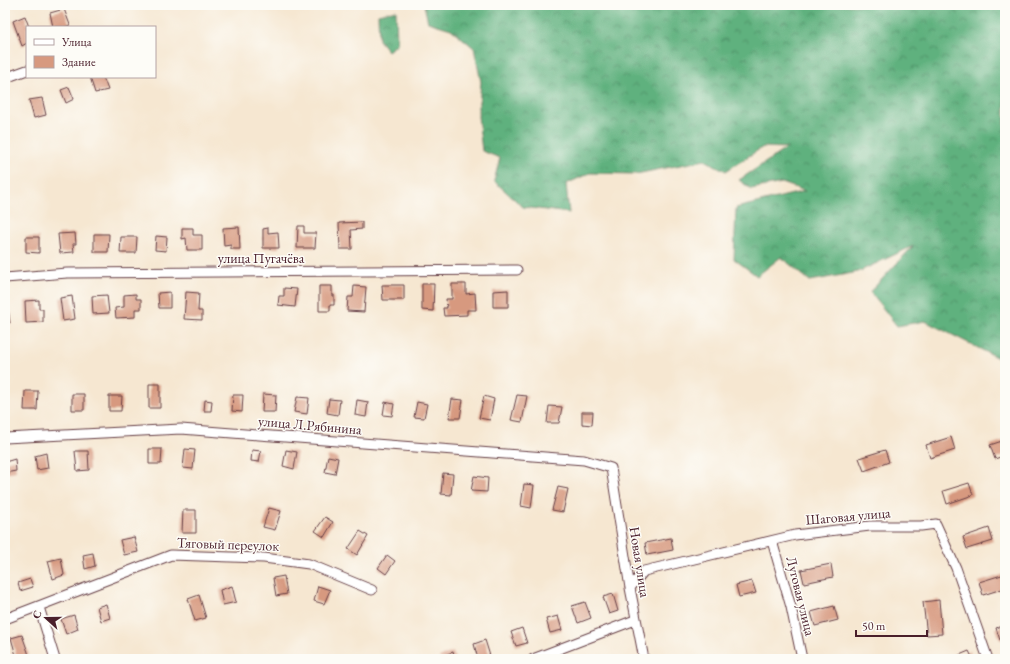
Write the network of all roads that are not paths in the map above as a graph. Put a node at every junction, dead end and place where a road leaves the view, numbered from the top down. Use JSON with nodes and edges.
{"nodes":[{"id":1,"x":26,"y":70,"type":"edge"},
{"id":2,"x":5,"y":78,"type":"edge"},
{"id":3,"x":517,"y":270,"type":"dead end"},
{"id":4,"x":5,"y":278,"type":"edge"},
{"id":5,"x":5,"y":438,"type":"edge"},
{"id":6,"x":611,"y":468,"type":"joint"},
{"id":7,"x":772,"y":541,"type":"junction"},
{"id":8,"x":630,"y":588,"type":"junction"},
{"id":9,"x":372,"y":590,"type":"dead end"},
{"id":10,"x":38,"y":607,"type":"junction"},
{"id":11,"x":5,"y":619,"type":"edge"},
{"id":12,"x":635,"y":620,"type":"junction"},
{"id":13,"x":55,"y":659,"type":"edge"},
{"id":14,"x":533,"y":659,"type":"edge"},
{"id":15,"x":644,"y":659,"type":"edge"},
{"id":16,"x":802,"y":659,"type":"edge"},
{"id":17,"x":988,"y":659,"type":"edge"}],
"edges":[{"from":1,"to":2,"type":"street"},
{"from":3,"to":4,"type":"street","name":"улица Пугачёва"},
{"from":5,"to":6,"type":"street","name":"улица Л.Рябинина"},
{"from":6,"to":8,"type":"street","name":"Новая улица"},
{"from":7,"to":8,"type":"street","name":"Шаговая улица"},
{"from":7,"to":16,"type":"street","name":"Луговая улица"},
{"from":7,"to":17,"type":"street","name":"Шаговая улица"},
{"from":8,"to":12,"type":"street","name":"Новая улица"},
{"from":9,"to":10,"type":"street","name":"Тяговый переулок"},
{"from":10,"to":11,"type":"street","name":"Тяговый переулок"},
{"from":10,"to":13,"type":"street"},
{"from":12,"to":14,"type":"street"},
{"from":12,"to":15,"type":"street","name":"Новая улица"}]}
